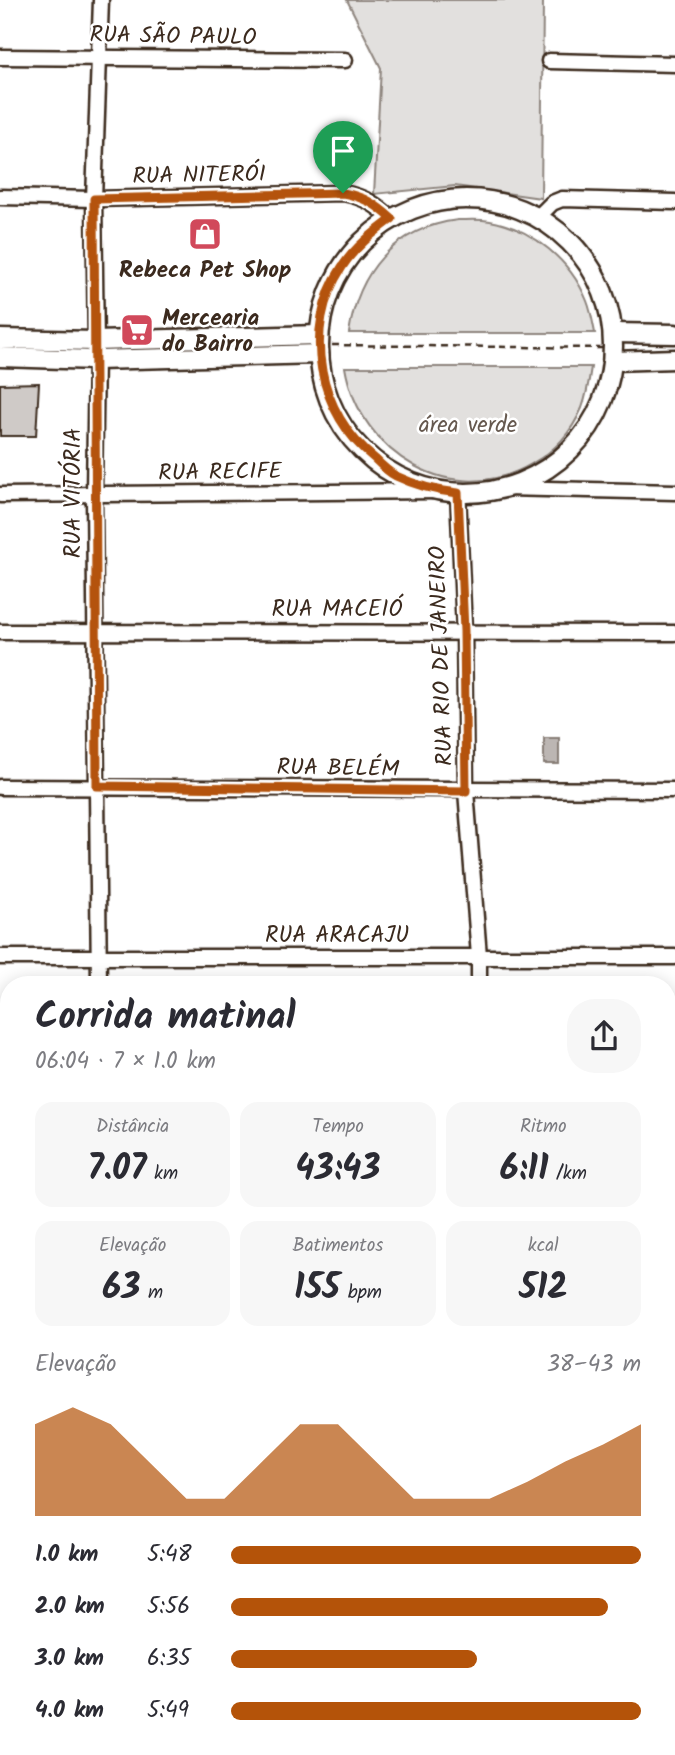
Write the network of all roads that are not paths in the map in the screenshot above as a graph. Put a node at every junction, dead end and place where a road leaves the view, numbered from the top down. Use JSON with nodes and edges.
{"nodes":[{"id":1,"x":100,"y":0,"type":"edge"},
{"id":2,"x":0,"y":57,"type":"edge"},
{"id":3,"x":99,"y":57,"type":"junction"},
{"id":4,"x":345,"y":60,"type":"dead end"},
{"id":5,"x":549,"y":61,"type":"dead end"},
{"id":6,"x":675,"y":64,"type":"edge"},
{"id":7,"x":0,"y":197,"type":"edge"},
{"id":8,"x":94,"y":199,"type":"junction"},
{"id":9,"x":675,"y":202,"type":"edge"},
{"id":10,"x":538,"y":217,"type":"junction"},
{"id":11,"x":392,"y":219,"type":"junction"},
{"id":12,"x":675,"y":334,"type":"edge"},
{"id":13,"x":0,"y":339,"type":"edge"},
{"id":14,"x":95,"y":341,"type":"junction"},
{"id":15,"x":319,"y":345,"type":"junction"},
{"id":16,"x":613,"y":347,"type":"junction"},
{"id":17,"x":0,"y":358,"type":"edge"},
{"id":18,"x":675,"y":359,"type":"edge"},
{"id":19,"x":96,"y":360,"type":"junction"},
{"id":20,"x":503,"y":488,"type":"junction"},
{"id":21,"x":449,"y":492,"type":"junction"},
{"id":22,"x":675,"y":492,"type":"edge"},
{"id":23,"x":0,"y":495,"type":"edge"},
{"id":24,"x":94,"y":495,"type":"junction"},
{"id":25,"x":96,"y":631,"type":"junction"},
{"id":26,"x":464,"y":631,"type":"junction"},
{"id":27,"x":0,"y":632,"type":"edge"},
{"id":28,"x":675,"y":633,"type":"edge"},
{"id":29,"x":97,"y":786,"type":"junction"},
{"id":30,"x":0,"y":787,"type":"edge"},
{"id":31,"x":675,"y":790,"type":"edge"},
{"id":32,"x":466,"y":791,"type":"junction"},
{"id":33,"x":479,"y":956,"type":"junction"},
{"id":34,"x":0,"y":957,"type":"edge"},
{"id":35,"x":98,"y":957,"type":"junction"},
{"id":36,"x":675,"y":957,"type":"edge"},
{"id":37,"x":99,"y":976,"type":"edge"},
{"id":38,"x":478,"y":976,"type":"edge"}],
"edges":[{"from":1,"to":3,"type":"street","name":"RUA VITÓRIA"},
{"from":2,"to":3,"type":"street","name":"RUA SÃO PAULO"},
{"from":3,"to":4,"type":"street","name":"RUA SÃO PAULO"},
{"from":3,"to":8,"type":"street","name":"RUA VITÓRIA"},
{"from":5,"to":6,"type":"street"},
{"from":7,"to":8,"type":"street","name":"RUA NITERÓI"},
{"from":8,"to":11,"type":"street","name":"RUA NITERÓI"},
{"from":8,"to":14,"type":"street","name":"RUA VITÓRIA"},
{"from":9,"to":10,"type":"street"},
{"from":10,"to":11,"type":"street"},
{"from":10,"to":16,"type":"street"},
{"from":11,"to":15,"type":"street"},
{"from":12,"to":16,"type":"street"},
{"from":13,"to":14,"type":"street"},
{"from":14,"to":15,"type":"street"},
{"from":14,"to":19,"type":"street","name":"RUA VITÓRIA"},
{"from":15,"to":19,"type":"street"},
{"from":15,"to":21,"type":"street"},
{"from":16,"to":18,"type":"street"},
{"from":16,"to":20,"type":"street"},
{"from":17,"to":19,"type":"street"},
{"from":19,"to":24,"type":"street","name":"RUA VITÓRIA"},
{"from":20,"to":21,"type":"street"},
{"from":20,"to":22,"type":"street"},
{"from":21,"to":24,"type":"street","name":"RUA RECIFE"},
{"from":21,"to":26,"type":"street","name":"RUA RIO DE JANEIRO"},
{"from":23,"to":24,"type":"street","name":"RUA RECIFE"},
{"from":24,"to":25,"type":"street","name":"RUA VITÓRIA"},
{"from":25,"to":26,"type":"street","name":"RUA MACEIÓ"},
{"from":25,"to":27,"type":"street","name":"RUA MACEIÓ"},
{"from":25,"to":29,"type":"street","name":"RUA VITÓRIA"},
{"from":26,"to":28,"type":"street","name":"RUA MACEIÓ"},
{"from":26,"to":32,"type":"street","name":"RUA RIO DE JANEIRO"},
{"from":29,"to":30,"type":"street","name":"RUA BELÉM"},
{"from":29,"to":32,"type":"street","name":"RUA BELÉM"},
{"from":29,"to":35,"type":"street","name":"RUA VITÓRIA"},
{"from":31,"to":32,"type":"street","name":"RUA BELÉM"},
{"from":32,"to":33,"type":"street","name":"RUA RIO DE JANEIRO"},
{"from":33,"to":35,"type":"street","name":"RUA ARACAJU"},
{"from":33,"to":36,"type":"street","name":"RUA ARACAJU"},
{"from":33,"to":38,"type":"street","name":"RUA RIO DE JANEIRO"},
{"from":34,"to":35,"type":"street","name":"RUA ARACAJU"},
{"from":35,"to":37,"type":"street","name":"RUA VITÓRIA"}]}
